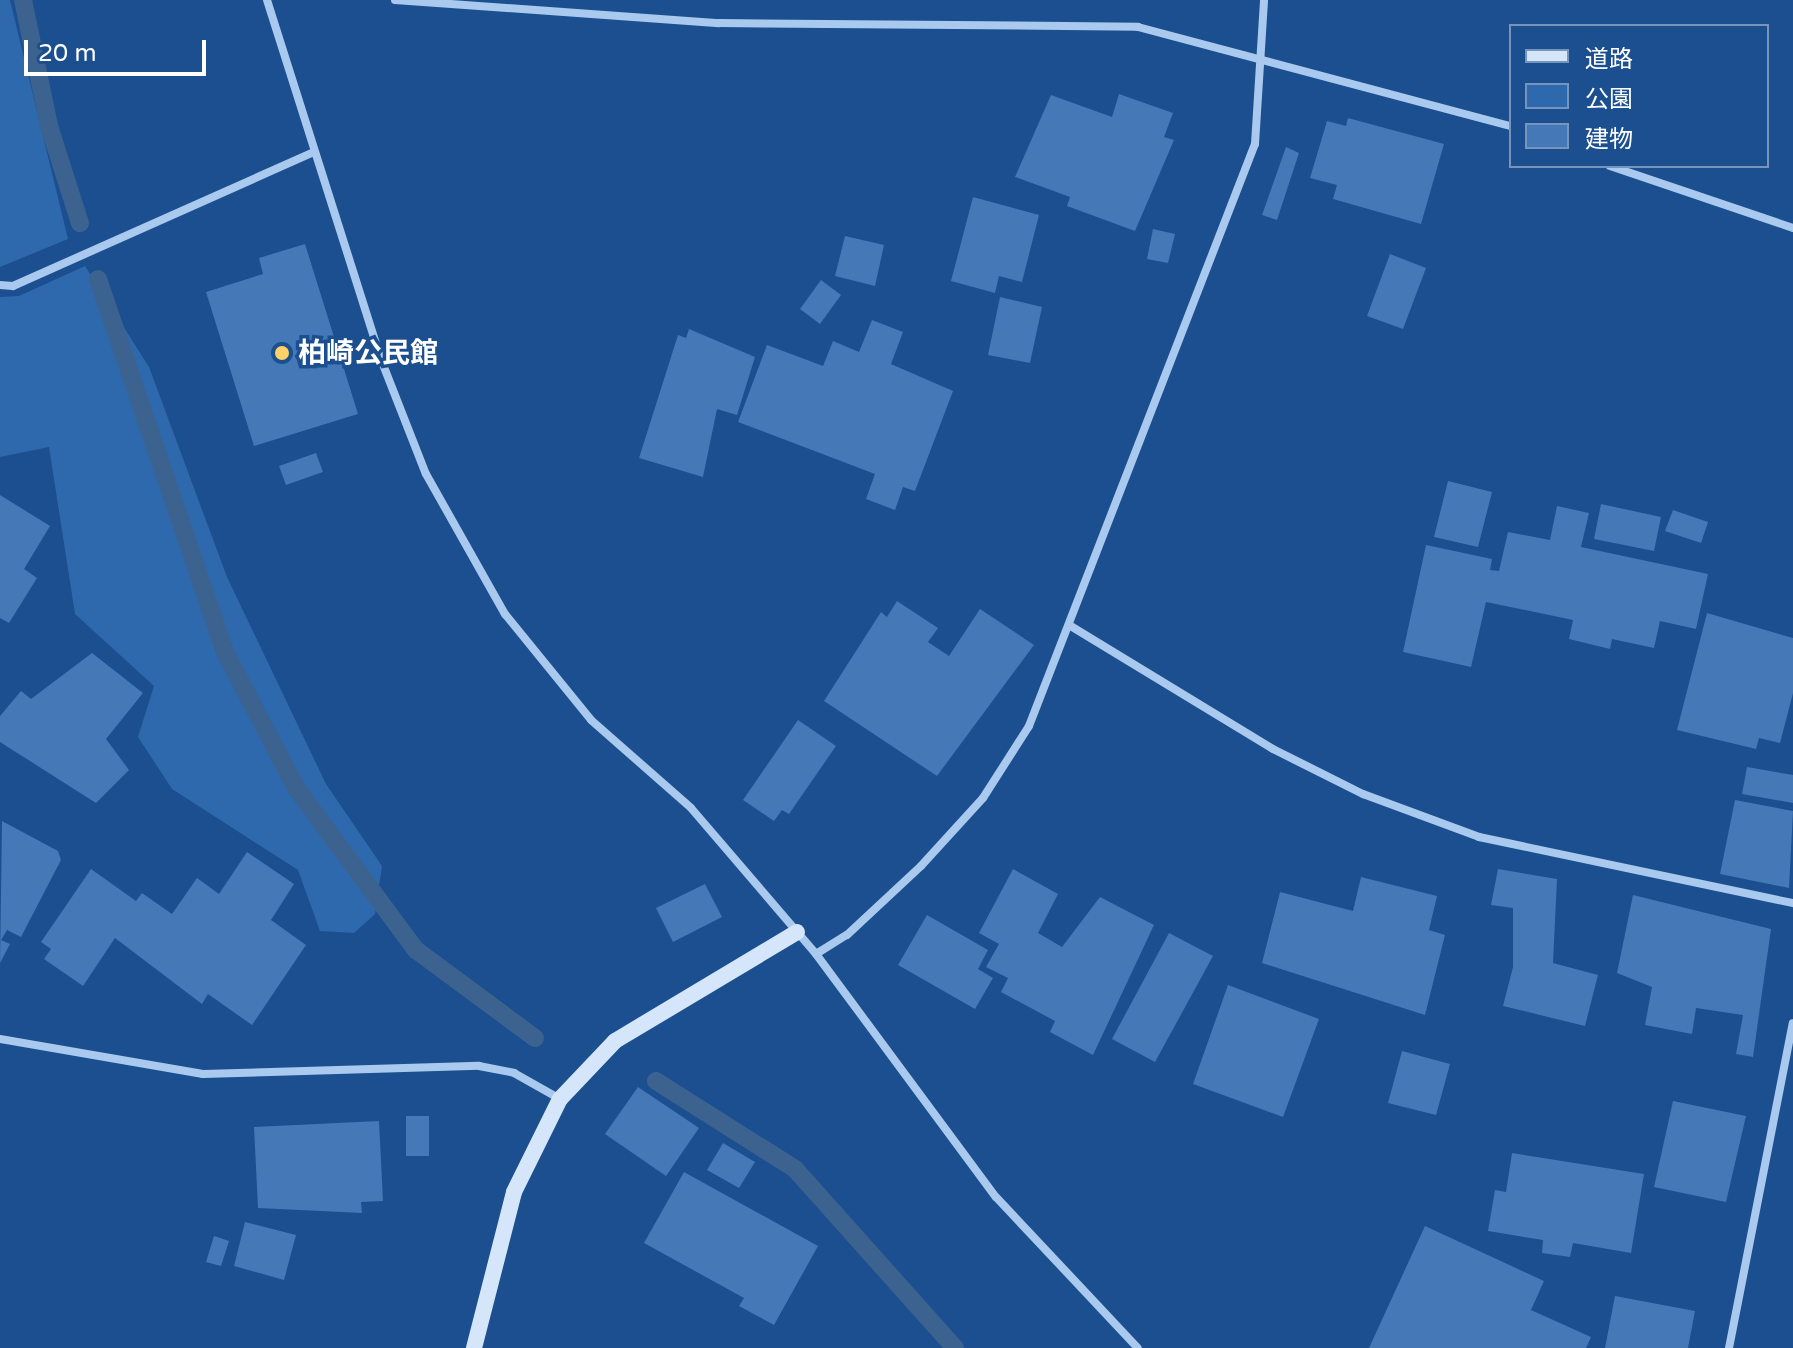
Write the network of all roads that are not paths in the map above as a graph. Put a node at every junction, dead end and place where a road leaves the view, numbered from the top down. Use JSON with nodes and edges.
{"nodes":[{"id":1,"x":267,"y":0,"type":"edge"},
{"id":2,"x":395,"y":0,"type":"edge"},
{"id":3,"x":1264,"y":0,"type":"edge"},
{"id":4,"x":1260,"y":61,"type":"junction"},
{"id":5,"x":1509,"y":125,"type":"edge"},
{"id":6,"x":314,"y":152,"type":"junction"},
{"id":7,"x":1616,"y":168,"type":"edge"},
{"id":8,"x":1793,"y":228,"type":"edge"},
{"id":9,"x":0,"y":285,"type":"edge"},
{"id":10,"x":1069,"y":625,"type":"junction"},
{"id":11,"x":1793,"y":903,"type":"edge"},
{"id":12,"x":797,"y":932,"type":"junction"},
{"id":13,"x":816,"y":954,"type":"junction"},
{"id":14,"x":1793,"y":1023,"type":"edge"},
{"id":15,"x":0,"y":1039,"type":"edge"},
{"id":16,"x":560,"y":1099,"type":"junction"},
{"id":17,"x":474,"y":1348,"type":"edge"},
{"id":18,"x":1138,"y":1348,"type":"edge"},
{"id":19,"x":1729,"y":1348,"type":"edge"}],
"edges":[{"from":1,"to":6,"type":"street"},
{"from":2,"to":4,"type":"street"},
{"from":3,"to":4,"type":"street"},
{"from":4,"to":5,"type":"street"},
{"from":4,"to":10,"type":"street"},
{"from":6,"to":9,"type":"street"},
{"from":6,"to":12,"type":"street"},
{"from":7,"to":8,"type":"street"},
{"from":10,"to":11,"type":"street"},
{"from":10,"to":13,"type":"street"},
{"from":12,"to":13,"type":"street"},
{"from":12,"to":16,"type":"street"},
{"from":13,"to":18,"type":"street"},
{"from":14,"to":19,"type":"street"},
{"from":15,"to":16,"type":"street"},
{"from":16,"to":17,"type":"street"}]}
